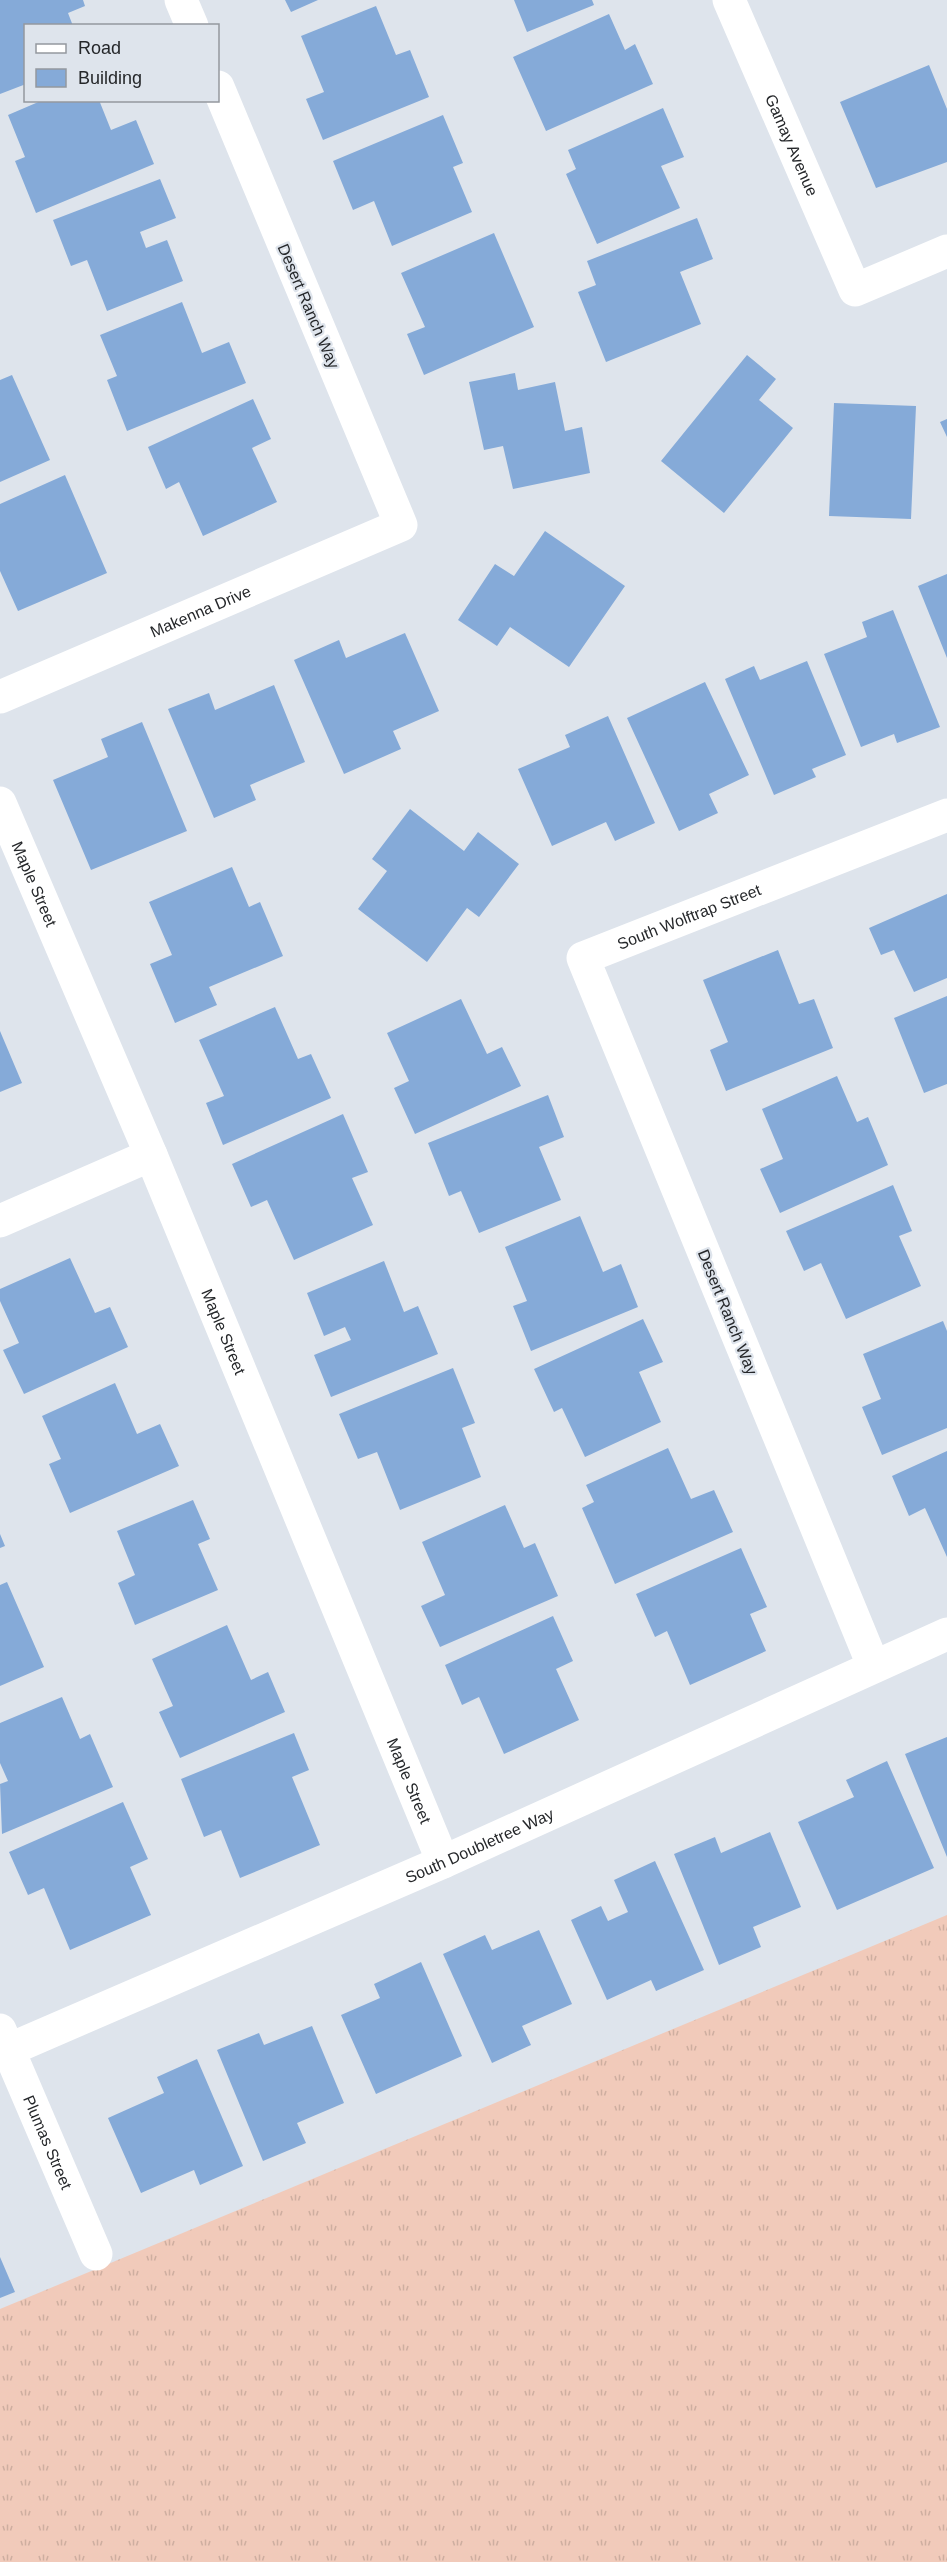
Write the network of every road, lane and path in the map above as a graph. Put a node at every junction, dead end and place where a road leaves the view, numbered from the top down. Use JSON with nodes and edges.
{"nodes":[{"id":1,"x":181,"y":0,"type":"edge"},
{"id":2,"x":729,"y":0,"type":"edge"},
{"id":3,"x":191,"y":24,"type":"edge"},
{"id":4,"x":219,"y":89,"type":"edge"},
{"id":5,"x":947,"y":251,"type":"edge"},
{"id":6,"x":401,"y":525,"type":"joint"},
{"id":7,"x":0,"y":697,"type":"edge"},
{"id":8,"x":0,"y":803,"type":"edge"},
{"id":9,"x":947,"y":814,"type":"edge"},
{"id":10,"x":583,"y":958,"type":"joint"},
{"id":11,"x":151,"y":1155,"type":"junction"},
{"id":12,"x":0,"y":1221,"type":"edge"},
{"id":13,"x":947,"y":1634,"type":"edge"},
{"id":14,"x":873,"y":1665,"type":"junction"},
{"id":15,"x":443,"y":1862,"type":"junction"},
{"id":16,"x":4,"y":2040,"type":"edge"},
{"id":17,"x":96,"y":2254,"type":"dead end"}],
"edges":[{"from":1,"to":3,"type":"street"},
{"from":2,"to":5,"type":"street","name":"Gamay Avenue"},
{"from":4,"to":6,"type":"street","name":"Desert Ranch Way"},
{"from":6,"to":7,"type":"street","name":"Makenna Drive"},
{"from":8,"to":11,"type":"street","name":"Maple Street"},
{"from":9,"to":10,"type":"street","name":"South Wolftrap Street"},
{"from":10,"to":14,"type":"street","name":"Desert Ranch Way"},
{"from":11,"to":12,"type":"street"},
{"from":11,"to":15,"type":"street","name":"Maple Street"},
{"from":13,"to":14,"type":"street","name":"South Doubletree Way"},
{"from":14,"to":15,"type":"street","name":"South Doubletree Way"},
{"from":15,"to":16,"type":"street","name":"South Doubletree Way"},
{"from":16,"to":17,"type":"street","name":"Plumas Street"}]}
